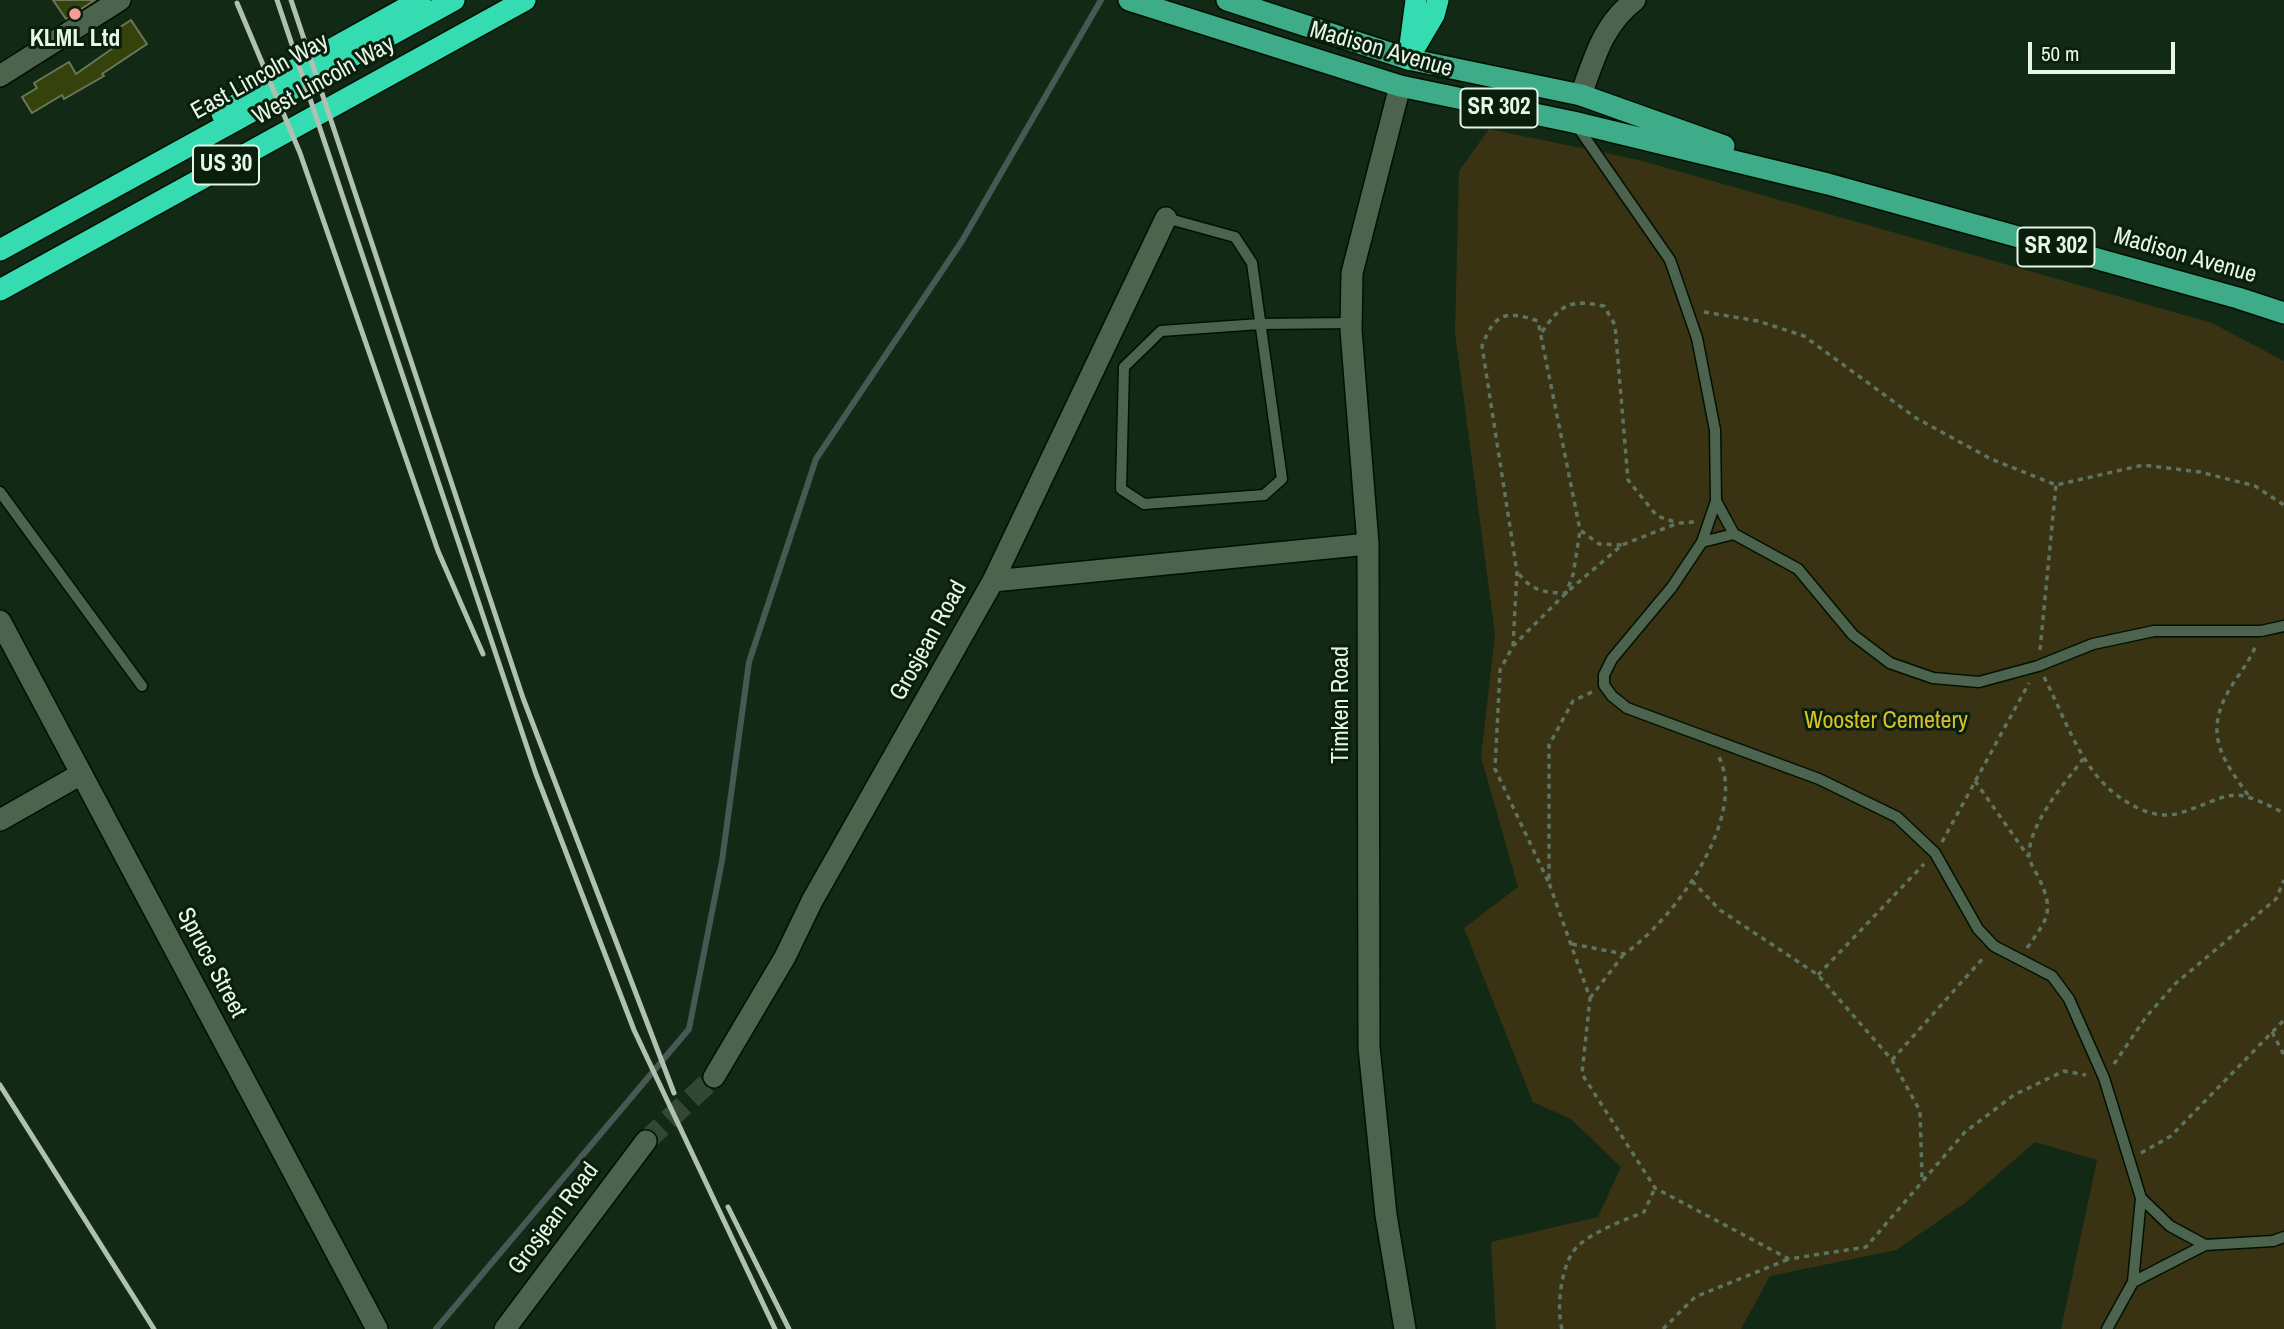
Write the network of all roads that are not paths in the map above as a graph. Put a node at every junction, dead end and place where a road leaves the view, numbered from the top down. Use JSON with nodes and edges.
{"nodes":[{"id":1,"x":120,"y":0,"type":"edge"},
{"id":2,"x":420,"y":0,"type":"edge"},
{"id":3,"x":454,"y":0,"type":"edge"},
{"id":4,"x":525,"y":0,"type":"edge"},
{"id":5,"x":1129,"y":0,"type":"edge"},
{"id":6,"x":1227,"y":0,"type":"edge"},
{"id":7,"x":1416,"y":0,"type":"edge"},
{"id":8,"x":1438,"y":0,"type":"edge"},
{"id":9,"x":1635,"y":0,"type":"edge"},
{"id":10,"x":1408,"y":59,"type":"junction"},
{"id":11,"x":0,"y":76,"type":"edge"},
{"id":12,"x":1400,"y":86,"type":"junction"},
{"id":13,"x":1581,"y":95,"type":"junction"},
{"id":14,"x":1573,"y":122,"type":"junction"},
{"id":15,"x":1828,"y":184,"type":"junction"},
{"id":16,"x":91,"y":200,"type":"junction"},
{"id":17,"x":1166,"y":218,"type":"joint"},
{"id":18,"x":0,"y":250,"type":"edge"},
{"id":19,"x":0,"y":290,"type":"edge"},
{"id":20,"x":2284,"y":313,"type":"edge"},
{"id":21,"x":1352,"y":323,"type":"junction"},
{"id":22,"x":1260,"y":324,"type":"junction"},
{"id":23,"x":0,"y":492,"type":"edge"},
{"id":24,"x":1716,"y":501,"type":"junction"},
{"id":25,"x":1734,"y":534,"type":"junction"},
{"id":26,"x":1702,"y":542,"type":"junction"},
{"id":27,"x":1368,"y":544,"type":"junction"},
{"id":28,"x":993,"y":581,"type":"junction"},
{"id":29,"x":0,"y":621,"type":"edge"},
{"id":30,"x":2284,"y":626,"type":"edge"},
{"id":31,"x":142,"y":686,"type":"dead end"},
{"id":32,"x":81,"y":774,"type":"junction"},
{"id":33,"x":0,"y":820,"type":"edge"},
{"id":34,"x":714,"y":1077,"type":"tunnel mouth"},
{"id":35,"x":646,"y":1141,"type":"tunnel mouth"},
{"id":36,"x":2141,"y":1198,"type":"junction"},
{"id":37,"x":2284,"y":1237,"type":"edge"},
{"id":38,"x":2205,"y":1245,"type":"junction"},
{"id":39,"x":2133,"y":1282,"type":"junction"},
{"id":40,"x":377,"y":1329,"type":"edge"},
{"id":41,"x":505,"y":1329,"type":"edge"},
{"id":42,"x":1405,"y":1329,"type":"edge"},
{"id":43,"x":2107,"y":1329,"type":"edge"}],
"edges":[{"from":1,"to":11,"type":"street"},
{"from":2,"to":16,"type":"highway"},
{"from":3,"to":16,"type":"highway","name":"East Lincoln Way","number":"US 30"},
{"from":4,"to":19,"type":"highway","name":"West Lincoln Way","number":"US 30"},
{"from":5,"to":12,"type":"main road","name":"Madison Avenue","number":"SR 302"},
{"from":6,"to":10,"type":"main road","name":"Madison Avenue","number":"SR 302"},
{"from":7,"to":10,"type":"highway"},
{"from":8,"to":10,"type":"highway"},
{"from":9,"to":13,"type":"street"},
{"from":10,"to":12,"type":"main road"},
{"from":10,"to":13,"type":"main road","name":"Madison Avenue","number":"SR 302"},
{"from":12,"to":14,"type":"main road","name":"Madison Avenue","number":"SR 302"},
{"from":12,"to":21,"type":"street","name":"Timken Road"},
{"from":13,"to":15,"type":"main road","name":"Madison Avenue","number":"SR 302"},
{"from":14,"to":15,"type":"main road","name":"Madison Avenue","number":"SR 302"},
{"from":14,"to":24,"type":"lane"},
{"from":15,"to":20,"type":"main road","name":"Madison Avenue","number":"SR 302"},
{"from":16,"to":18,"type":"highway","number":"US 30"},
{"from":17,"to":22,"type":"lane"},
{"from":17,"to":28,"type":"street","name":"Grosjean Road"},
{"from":21,"to":22,"type":"lane"},
{"from":21,"to":27,"type":"street","name":"Timken Road"},
{"from":22,"to":22,"type":"lane"},
{"from":23,"to":31,"type":"lane"},
{"from":24,"to":25,"type":"lane"},
{"from":24,"to":26,"type":"lane"},
{"from":25,"to":26,"type":"lane"},
{"from":25,"to":30,"type":"lane"},
{"from":26,"to":36,"type":"lane"},
{"from":27,"to":28,"type":"street"},
{"from":27,"to":42,"type":"street","name":"Timken Road"},
{"from":28,"to":34,"type":"street","name":"Grosjean Road"},
{"from":29,"to":32,"type":"street","name":"Spruce Street"},
{"from":32,"to":33,"type":"street"},
{"from":32,"to":40,"type":"street","name":"Spruce Street"},
{"from":35,"to":41,"type":"street","name":"Grosjean Road"},
{"from":36,"to":38,"type":"lane"},
{"from":36,"to":39,"type":"lane"},
{"from":37,"to":38,"type":"lane"},
{"from":38,"to":39,"type":"lane"},
{"from":39,"to":43,"type":"lane"}]}
